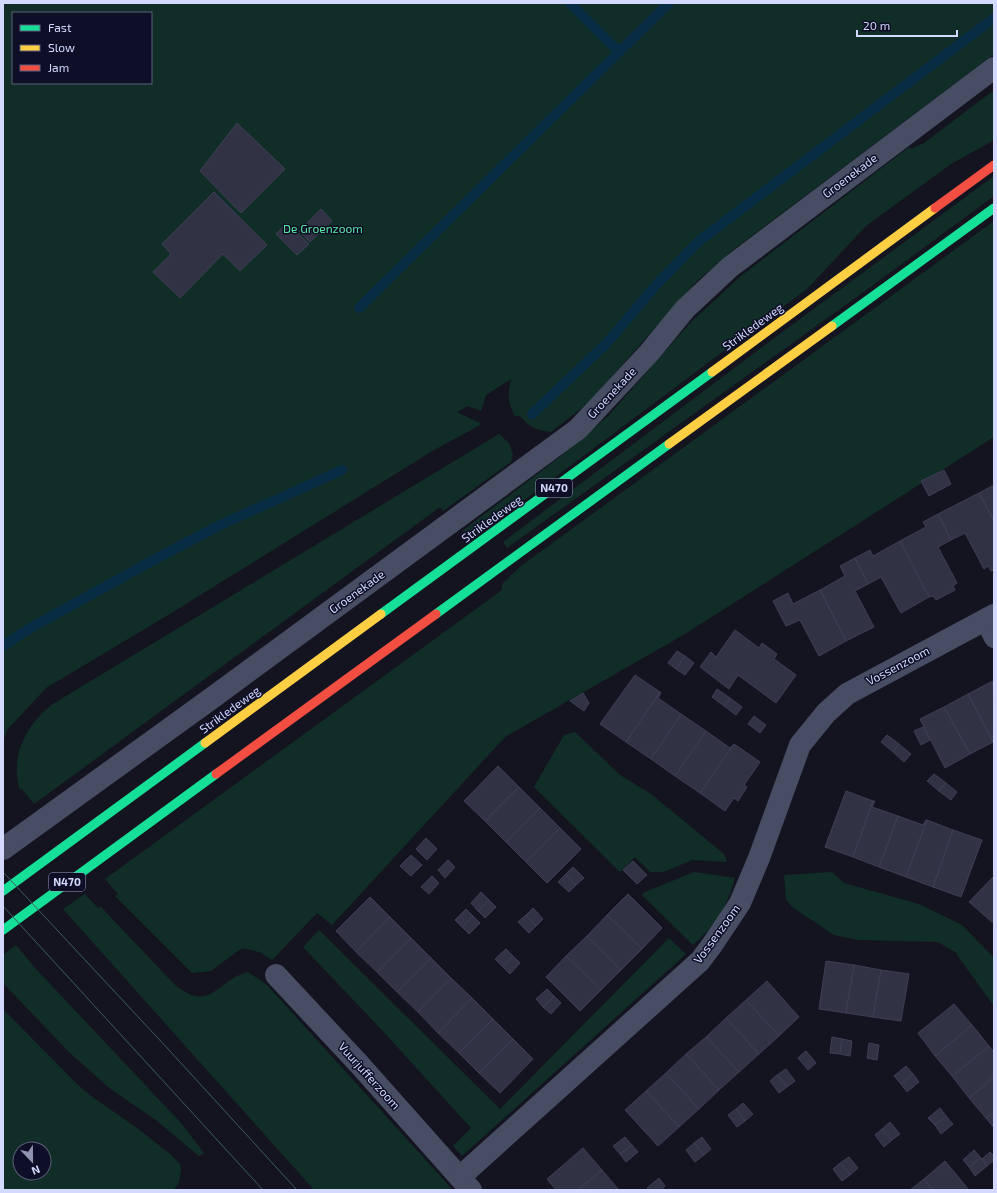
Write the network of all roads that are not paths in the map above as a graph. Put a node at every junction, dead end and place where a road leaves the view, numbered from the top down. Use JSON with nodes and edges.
{"nodes":[{"id":1,"x":994,"y":68,"type":"edge"},
{"id":2,"x":994,"y":165,"type":"edge"},
{"id":3,"x":994,"y":208,"type":"edge"},
{"id":4,"x":991,"y":624,"type":"edge"},
{"id":5,"x":3,"y":849,"type":"edge"},
{"id":6,"x":3,"y":892,"type":"edge"},
{"id":7,"x":3,"y":930,"type":"edge"},
{"id":8,"x":276,"y":975,"type":"dead end"},
{"id":9,"x":465,"y":1184,"type":"edge"}],
"edges":[{"from":1,"to":5,"type":"street","name":"Groenekade"},
{"from":2,"to":6,"type":"main road","name":"Strikledeweg","number":"N470"},
{"from":3,"to":7,"type":"main road","number":"N470"},
{"from":4,"to":9,"type":"street","name":"Vossenzoom"},
{"from":8,"to":9,"type":"street","name":"Vuurjufferzoom"}]}
